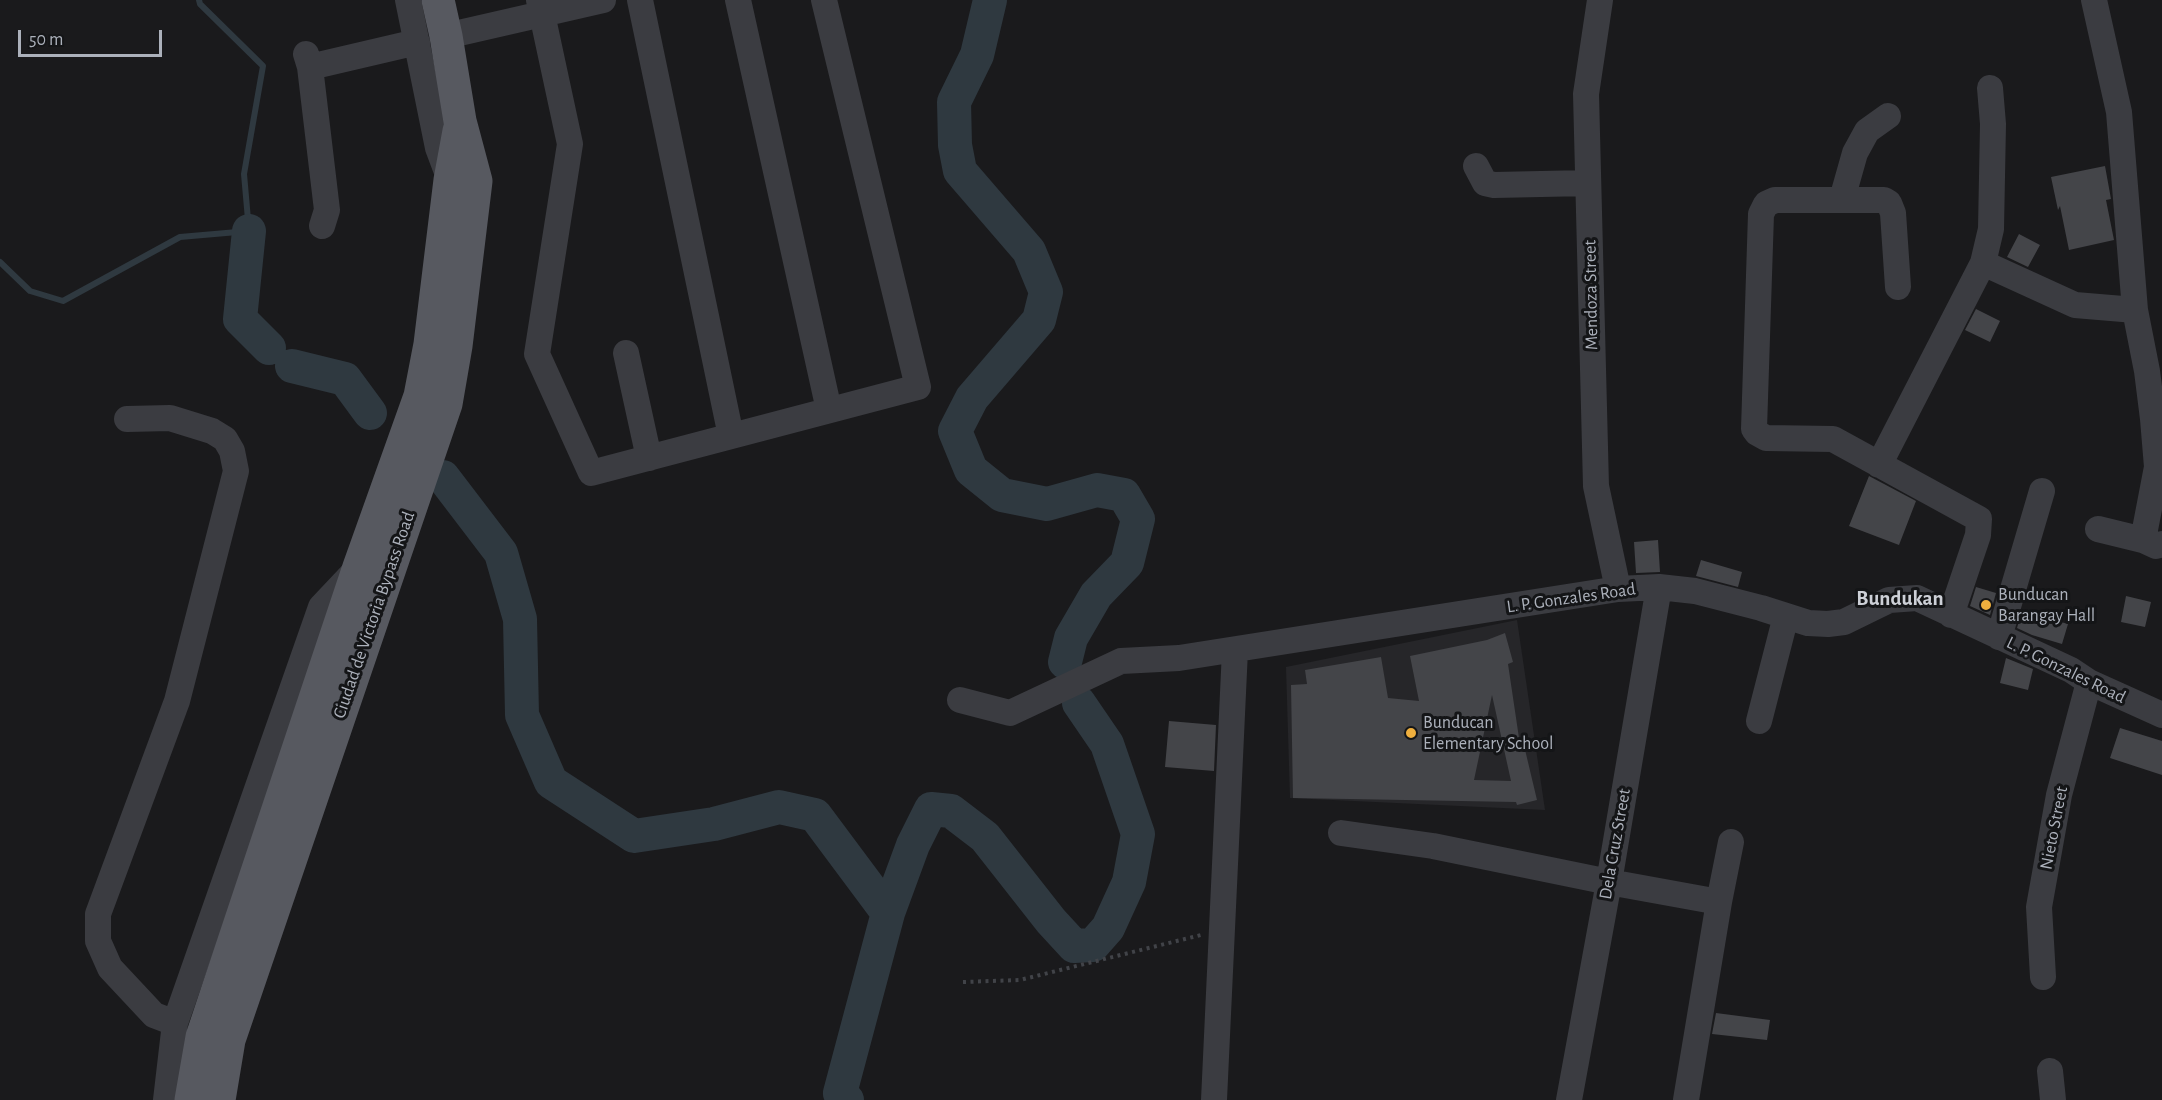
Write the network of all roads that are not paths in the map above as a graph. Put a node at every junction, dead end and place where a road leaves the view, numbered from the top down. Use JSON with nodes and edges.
{"nodes":[{"id":1,"x":408,"y":0,"type":"edge"},
{"id":2,"x":438,"y":0,"type":"edge"},
{"id":3,"x":603,"y":0,"type":"edge"},
{"id":4,"x":640,"y":0,"type":"edge"},
{"id":5,"x":738,"y":0,"type":"edge"},
{"id":6,"x":824,"y":0,"type":"edge"},
{"id":7,"x":1600,"y":0,"type":"edge"},
{"id":8,"x":2094,"y":0,"type":"edge"},
{"id":9,"x":540,"y":7,"type":"edge"},
{"id":10,"x":432,"y":39,"type":"junction"},
{"id":11,"x":1989,"y":88,"type":"dead end"},
{"id":12,"x":1888,"y":116,"type":"dead end"},
{"id":13,"x":460,"y":121,"type":"junction"},
{"id":14,"x":1476,"y":166,"type":"dead end"},
{"id":15,"x":450,"y":180,"type":"junction"},
{"id":16,"x":1588,"y":183,"type":"junction"},
{"id":17,"x":1842,"y":200,"type":"junction"},
{"id":18,"x":322,"y":226,"type":"dead end"},
{"id":19,"x":1983,"y":263,"type":"junction"},
{"id":20,"x":1898,"y":287,"type":"dead end"},
{"id":21,"x":2135,"y":310,"type":"junction"},
{"id":22,"x":626,"y":353,"type":"dead end"},
{"id":23,"x":433,"y":400,"type":"junction"},
{"id":24,"x":830,"y":410,"type":"junction"},
{"id":25,"x":127,"y":419,"type":"dead end"},
{"id":26,"x":731,"y":436,"type":"junction"},
{"id":27,"x":649,"y":458,"type":"junction"},
{"id":28,"x":1879,"y":465,"type":"junction"},
{"id":29,"x":2042,"y":491,"type":"dead end"},
{"id":30,"x":397,"y":502,"type":"junction"},
{"id":31,"x":2098,"y":529,"type":"dead end"},
{"id":32,"x":2152,"y":542,"type":"edge"},
{"id":33,"x":359,"y":567,"type":"junction"},
{"id":34,"x":1659,"y":587,"type":"junction"},
{"id":35,"x":1618,"y":589,"type":"junction"},
{"id":36,"x":1951,"y":615,"type":"junction"},
{"id":37,"x":1786,"y":616,"type":"junction"},
{"id":38,"x":1999,"y":637,"type":"junction"},
{"id":39,"x":1235,"y":650,"type":"junction"},
{"id":40,"x":2090,"y":682,"type":"junction"},
{"id":41,"x":960,"y":700,"type":"dead end"},
{"id":42,"x":2162,"y":715,"type":"edge"},
{"id":43,"x":1759,"y":721,"type":"dead end"},
{"id":44,"x":1341,"y":833,"type":"dead end"},
{"id":45,"x":1731,"y":842,"type":"dead end"},
{"id":46,"x":1609,"y":882,"type":"junction"},
{"id":47,"x":1719,"y":902,"type":"junction"},
{"id":48,"x":2043,"y":977,"type":"dead end"},
{"id":49,"x":175,"y":1023,"type":"junction"},
{"id":50,"x":2050,"y":1071,"type":"dead end"},
{"id":51,"x":166,"y":1100,"type":"edge"},
{"id":52,"x":191,"y":1100,"type":"edge"},
{"id":53,"x":219,"y":1100,"type":"edge"},
{"id":54,"x":1214,"y":1100,"type":"edge"},
{"id":55,"x":1569,"y":1100,"type":"edge"},
{"id":56,"x":1686,"y":1100,"type":"edge"},
{"id":57,"x":2054,"y":1100,"type":"edge"}],
"edges":[{"from":1,"to":10,"type":"street"},
{"from":2,"to":10,"type":"main road","name":"Ciudad de Victoria Bypass Road"},
{"from":3,"to":9,"type":"street"},
{"from":4,"to":26,"type":"street"},
{"from":5,"to":24,"type":"street"},
{"from":6,"to":24,"type":"street"},
{"from":7,"to":16,"type":"street","name":"Mendoza Street"},
{"from":8,"to":21,"type":"street"},
{"from":9,"to":10,"type":"street"},
{"from":9,"to":27,"type":"street"},
{"from":10,"to":13,"type":"main road","name":"Ciudad de Victoria Bypass Road"},
{"from":10,"to":15,"type":"street"},
{"from":10,"to":18,"type":"street"},
{"from":11,"to":19,"type":"street"},
{"from":12,"to":17,"type":"street"},
{"from":13,"to":15,"type":"main road","name":"Ciudad de Victoria Bypass Road"},
{"from":13,"to":23,"type":"main road","name":"Ciudad de Victoria Bypass Road"},
{"from":14,"to":16,"type":"street"},
{"from":15,"to":23,"type":"main road","name":"Ciudad de Victoria Bypass Road"},
{"from":16,"to":35,"type":"street","name":"Mendoza Street"},
{"from":17,"to":20,"type":"street"},
{"from":17,"to":28,"type":"street"},
{"from":19,"to":21,"type":"street"},
{"from":19,"to":28,"type":"street"},
{"from":21,"to":32,"type":"street"},
{"from":22,"to":27,"type":"street"},
{"from":23,"to":30,"type":"main road","name":"Ciudad de Victoria Bypass Road"},
{"from":24,"to":26,"type":"street"},
{"from":25,"to":49,"type":"street"},
{"from":26,"to":27,"type":"street"},
{"from":28,"to":36,"type":"street"},
{"from":29,"to":38,"type":"street"},
{"from":30,"to":33,"type":"main road","name":"Ciudad de Victoria Bypass Road"},
{"from":30,"to":53,"type":"main road","name":"Ciudad de Victoria Bypass Road"},
{"from":31,"to":32,"type":"street"},
{"from":33,"to":49,"type":"street","name":"Ciudad de Victoria Bypass Road"},
{"from":33,"to":52,"type":"main road","name":"Ciudad de Victoria Bypass Road"},
{"from":34,"to":35,"type":"street","name":"L. P. Gonzales Road"},
{"from":34,"to":37,"type":"street","name":"L. P. Gonzales Road"},
{"from":34,"to":46,"type":"street","name":"Dela Cruz Street"},
{"from":35,"to":39,"type":"street","name":"L. P. Gonzales Road"},
{"from":36,"to":37,"type":"street","name":"L. P. Gonzales Road"},
{"from":36,"to":38,"type":"street","name":"L. P. Gonzales Road"},
{"from":37,"to":43,"type":"street"},
{"from":38,"to":40,"type":"street","name":"L. P. Gonzales Road"},
{"from":39,"to":41,"type":"street","name":"L. P. Gonzales Road"},
{"from":39,"to":54,"type":"street"},
{"from":40,"to":42,"type":"street","name":"L. P. Gonzales Road"},
{"from":40,"to":48,"type":"street","name":"Nieto Street"},
{"from":44,"to":46,"type":"street"},
{"from":45,"to":47,"type":"street"},
{"from":46,"to":47,"type":"street"},
{"from":46,"to":55,"type":"street","name":"Dela Cruz Street"},
{"from":47,"to":56,"type":"street"},
{"from":49,"to":51,"type":"street","name":"Ciudad de Victoria Bypass Road"},
{"from":50,"to":57,"type":"street"}]}
